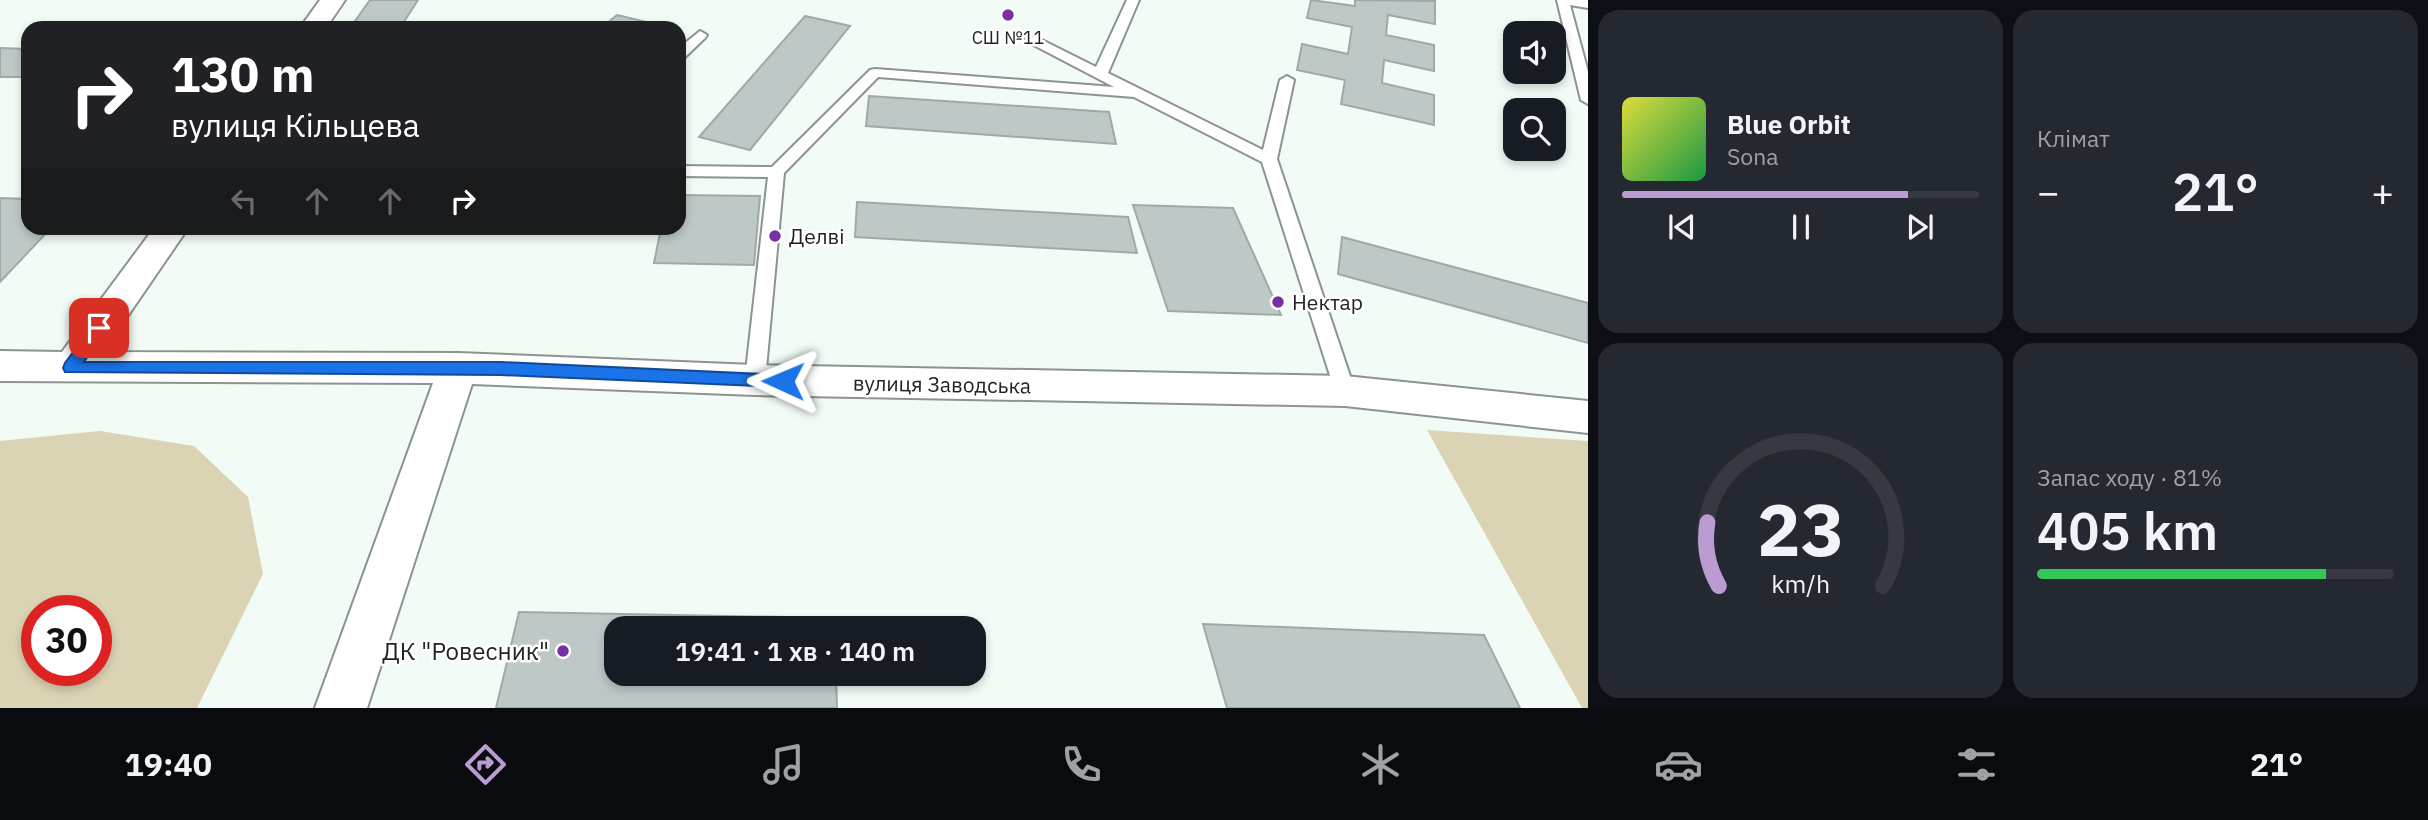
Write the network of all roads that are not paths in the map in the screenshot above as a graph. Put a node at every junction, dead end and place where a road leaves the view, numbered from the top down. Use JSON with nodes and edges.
{"nodes":[{"id":1,"x":333,"y":0,"type":"edge"},
{"id":2,"x":1132,"y":0,"type":"edge"},
{"id":3,"x":1588,"y":4,"type":"edge"},
{"id":4,"x":318,"y":21,"type":"edge"},
{"id":5,"x":700,"y":35,"type":"dead end"},
{"id":6,"x":1031,"y":40,"type":"dead end"},
{"id":7,"x":686,"y":48,"type":"edge"},
{"id":8,"x":1100,"y":75,"type":"junction"},
{"id":9,"x":1287,"y":80,"type":"dead end"},
{"id":10,"x":1136,"y":93,"type":"junction"},
{"id":11,"x":1588,"y":100,"type":"edge"},
{"id":12,"x":1269,"y":159,"type":"junction"},
{"id":13,"x":686,"y":171,"type":"edge"},
{"id":14,"x":775,"y":172,"type":"junction"},
{"id":15,"x":166,"y":235,"type":"edge"},
{"id":16,"x":0,"y":366,"type":"edge"},
{"id":17,"x":71,"y":368,"type":"junction"},
{"id":18,"x":458,"y":368,"type":"junction"},
{"id":19,"x":755,"y":380,"type":"junction"},
{"id":20,"x":1345,"y":391,"type":"junction"},
{"id":21,"x":1588,"y":417,"type":"edge"},
{"id":22,"x":341,"y":708,"type":"edge"}],
"edges":[{"from":1,"to":4,"type":"street"},
{"from":2,"to":8,"type":"lane"},
{"from":3,"to":11,"type":"lane"},
{"from":5,"to":7,"type":"lane"},
{"from":6,"to":8,"type":"lane"},
{"from":8,"to":10,"type":"lane"},
{"from":9,"to":12,"type":"lane"},
{"from":10,"to":12,"type":"lane"},
{"from":10,"to":14,"type":"lane"},
{"from":12,"to":20,"type":"lane"},
{"from":13,"to":14,"type":"lane"},
{"from":14,"to":19,"type":"lane"},
{"from":15,"to":17,"type":"street"},
{"from":16,"to":17,"type":"street","name":"вулиця Заводська"},
{"from":17,"to":18,"type":"street","name":"вулиця Заводська"},
{"from":18,"to":19,"type":"street","name":"вулиця Заводська"},
{"from":18,"to":22,"type":"street"},
{"from":19,"to":20,"type":"street","name":"вулиця Заводська"},
{"from":20,"to":21,"type":"street","name":"вулиця Заводська"}]}
